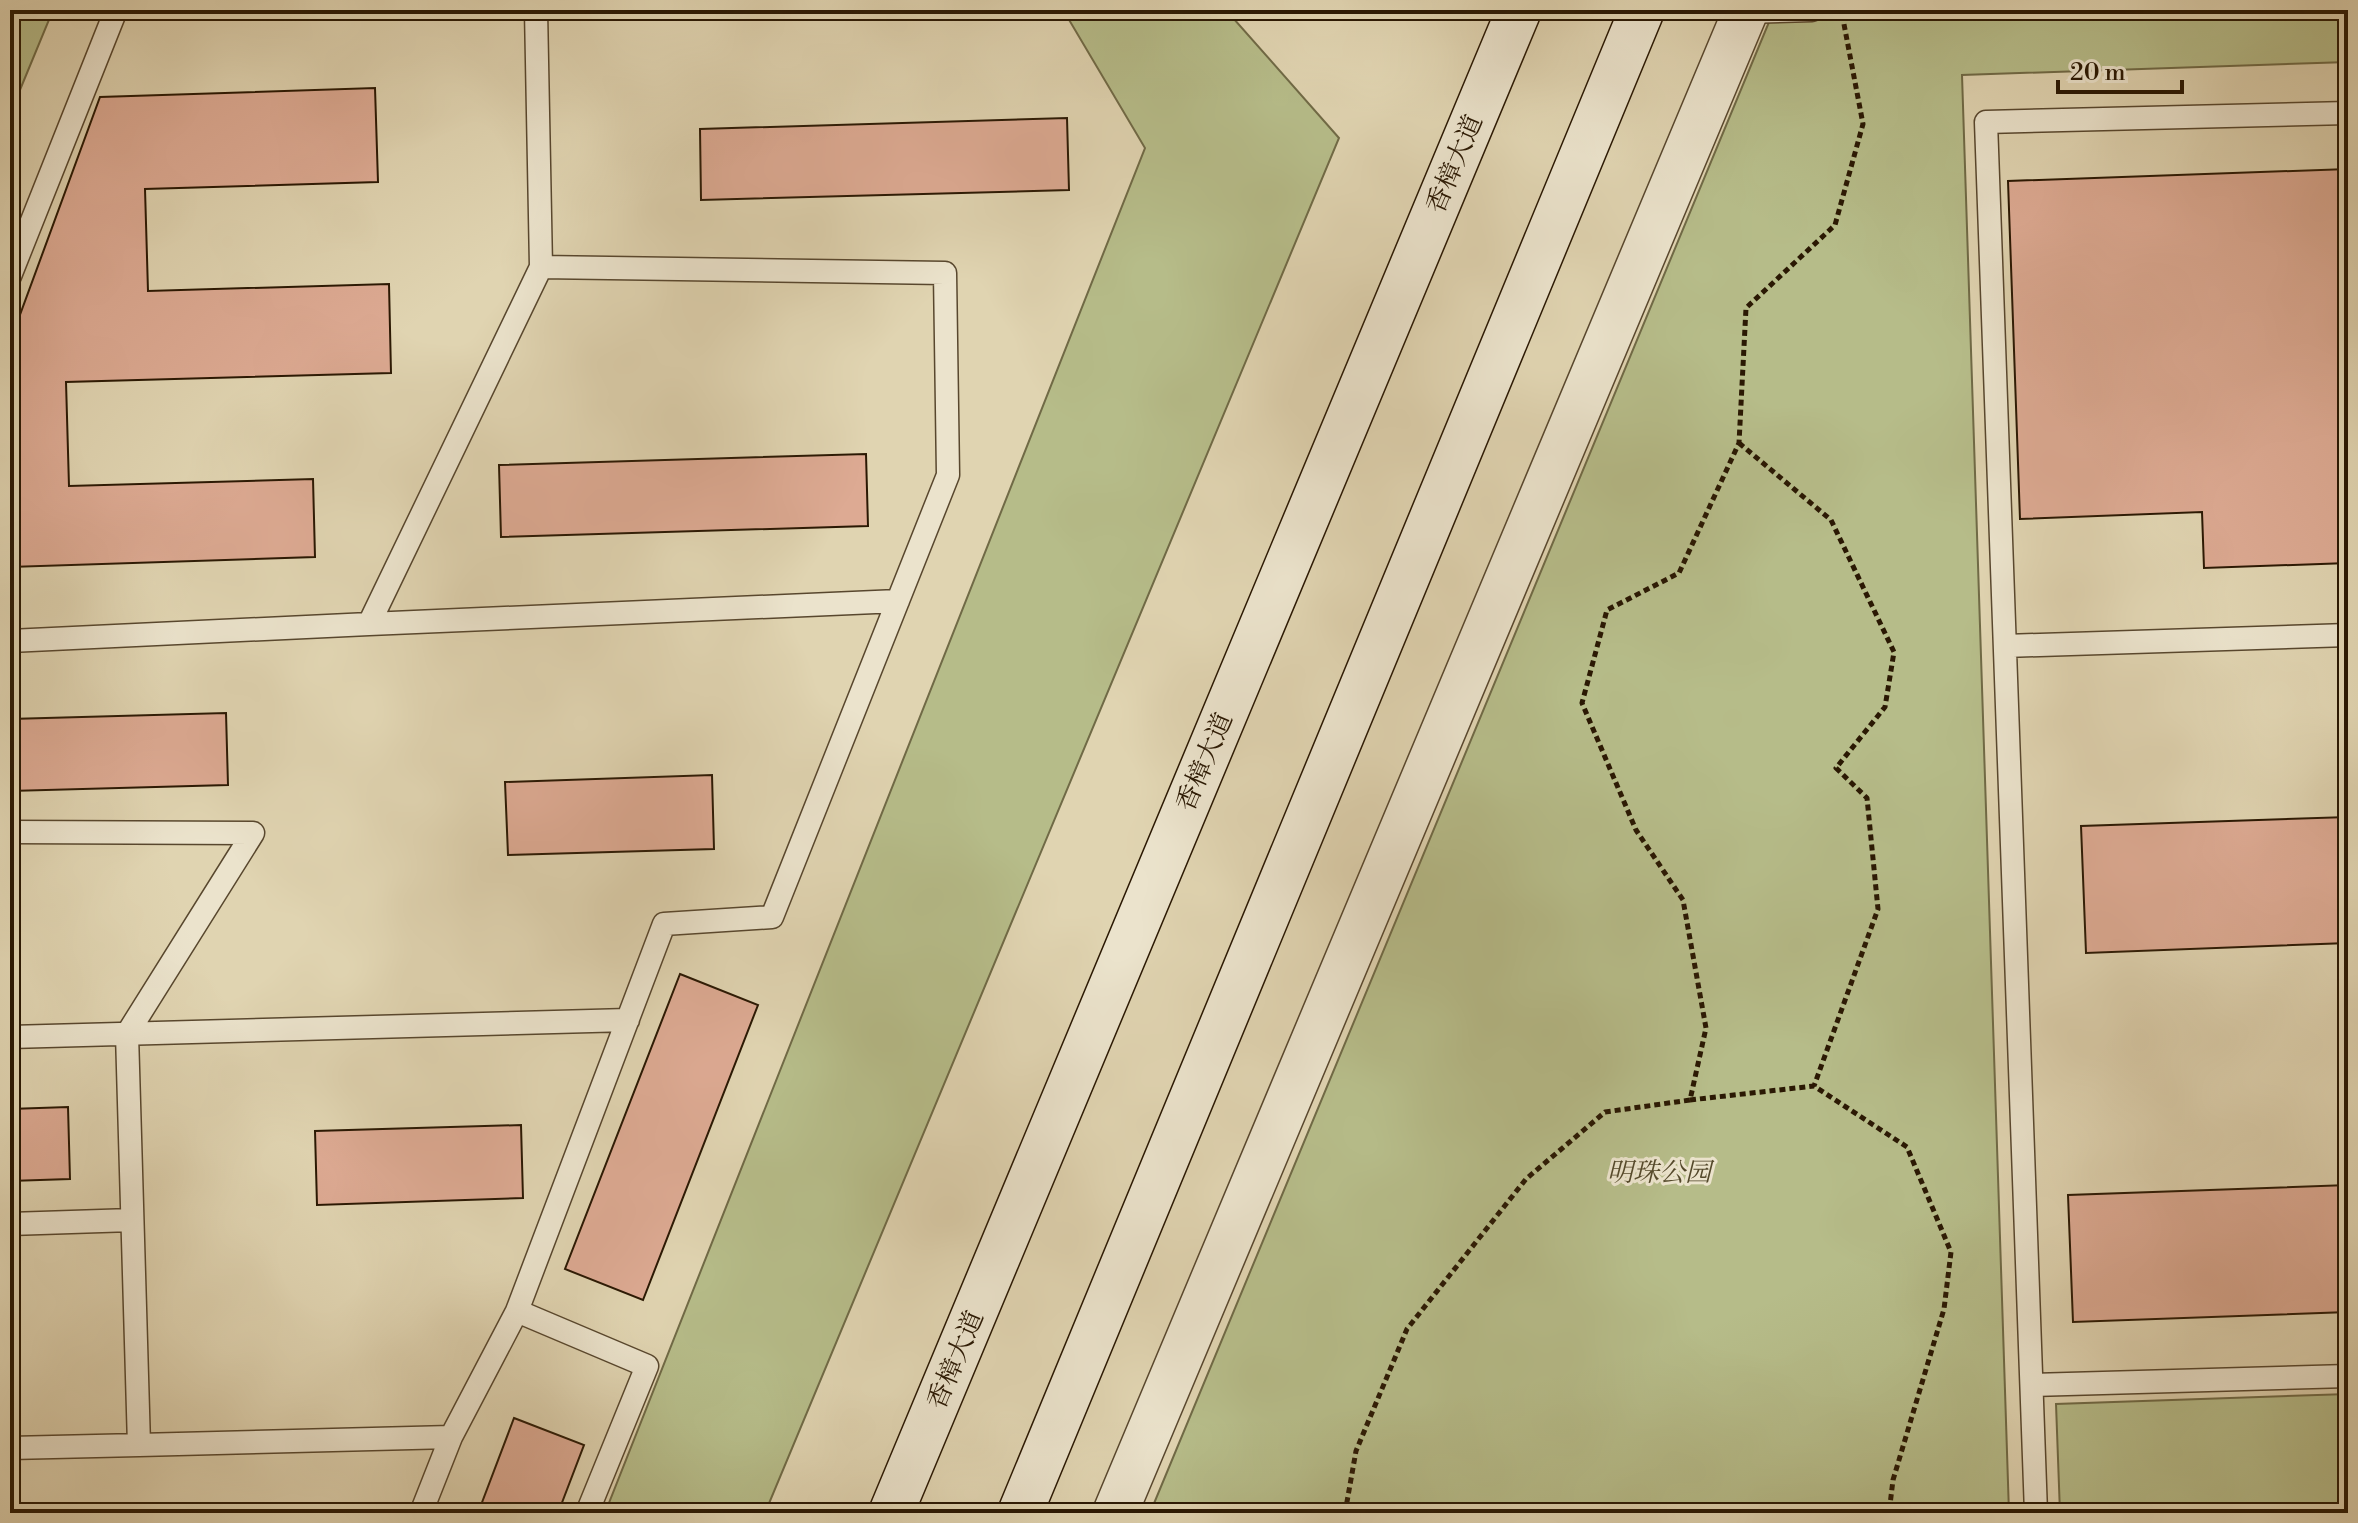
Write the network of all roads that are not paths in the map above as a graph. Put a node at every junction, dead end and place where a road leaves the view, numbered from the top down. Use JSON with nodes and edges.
{"nodes":[{"id":1,"x":116,"y":10,"type":"edge"},
{"id":2,"x":536,"y":10,"type":"edge"},
{"id":3,"x":1519,"y":10,"type":"edge"},
{"id":4,"x":1642,"y":10,"type":"edge"},
{"id":5,"x":1812,"y":10,"type":"edge"},
{"id":6,"x":1744,"y":11,"type":"edge"},
{"id":7,"x":2348,"y":113,"type":"edge"},
{"id":8,"x":541,"y":267,"type":"junction"},
{"id":9,"x":10,"y":276,"type":"edge"},
{"id":10,"x":898,"y":601,"type":"junction"},
{"id":11,"x":369,"y":624,"type":"junction"},
{"id":12,"x":2348,"y":635,"type":"edge"},
{"id":13,"x":10,"y":641,"type":"edge"},
{"id":14,"x":2005,"y":646,"type":"junction"},
{"id":15,"x":10,"y":832,"type":"edge"},
{"id":16,"x":628,"y":1020,"type":"junction"},
{"id":17,"x":127,"y":1034,"type":"junction"},
{"id":18,"x":10,"y":1037,"type":"edge"},
{"id":19,"x":132,"y":1220,"type":"junction"},
{"id":20,"x":10,"y":1224,"type":"edge"},
{"id":21,"x":517,"y":1311,"type":"junction"},
{"id":22,"x":2348,"y":1376,"type":"edge"},
{"id":23,"x":2032,"y":1385,"type":"junction"},
{"id":24,"x":451,"y":1437,"type":"junction"},
{"id":25,"x":139,"y":1445,"type":"junction"},
{"id":26,"x":10,"y":1448,"type":"edge"},
{"id":27,"x":421,"y":1513,"type":"edge"},
{"id":28,"x":587,"y":1513,"type":"edge"},
{"id":29,"x":891,"y":1513,"type":"edge"},
{"id":30,"x":1020,"y":1513,"type":"edge"},
{"id":31,"x":1115,"y":1513,"type":"edge"},
{"id":32,"x":2036,"y":1513,"type":"edge"}],
"edges":[{"from":1,"to":9,"type":"lane"},
{"from":2,"to":8,"type":"lane"},
{"from":3,"to":29,"type":"main road","name":"香樟大道"},
{"from":4,"to":30,"type":"main road"},
{"from":5,"to":6,"type":"lane"},
{"from":6,"to":31,"type":"main road"},
{"from":7,"to":14,"type":"lane"},
{"from":8,"to":10,"type":"lane"},
{"from":8,"to":11,"type":"lane"},
{"from":10,"to":11,"type":"lane"},
{"from":10,"to":16,"type":"lane"},
{"from":11,"to":13,"type":"lane"},
{"from":12,"to":14,"type":"lane"},
{"from":14,"to":23,"type":"lane"},
{"from":15,"to":17,"type":"lane"},
{"from":16,"to":17,"type":"lane"},
{"from":16,"to":21,"type":"lane"},
{"from":17,"to":18,"type":"lane"},
{"from":17,"to":19,"type":"lane"},
{"from":19,"to":20,"type":"lane"},
{"from":19,"to":25,"type":"lane"},
{"from":21,"to":24,"type":"lane"},
{"from":21,"to":28,"type":"lane"},
{"from":22,"to":23,"type":"lane"},
{"from":23,"to":32,"type":"lane"},
{"from":24,"to":25,"type":"lane"},
{"from":24,"to":27,"type":"lane"},
{"from":25,"to":26,"type":"lane"}]}
